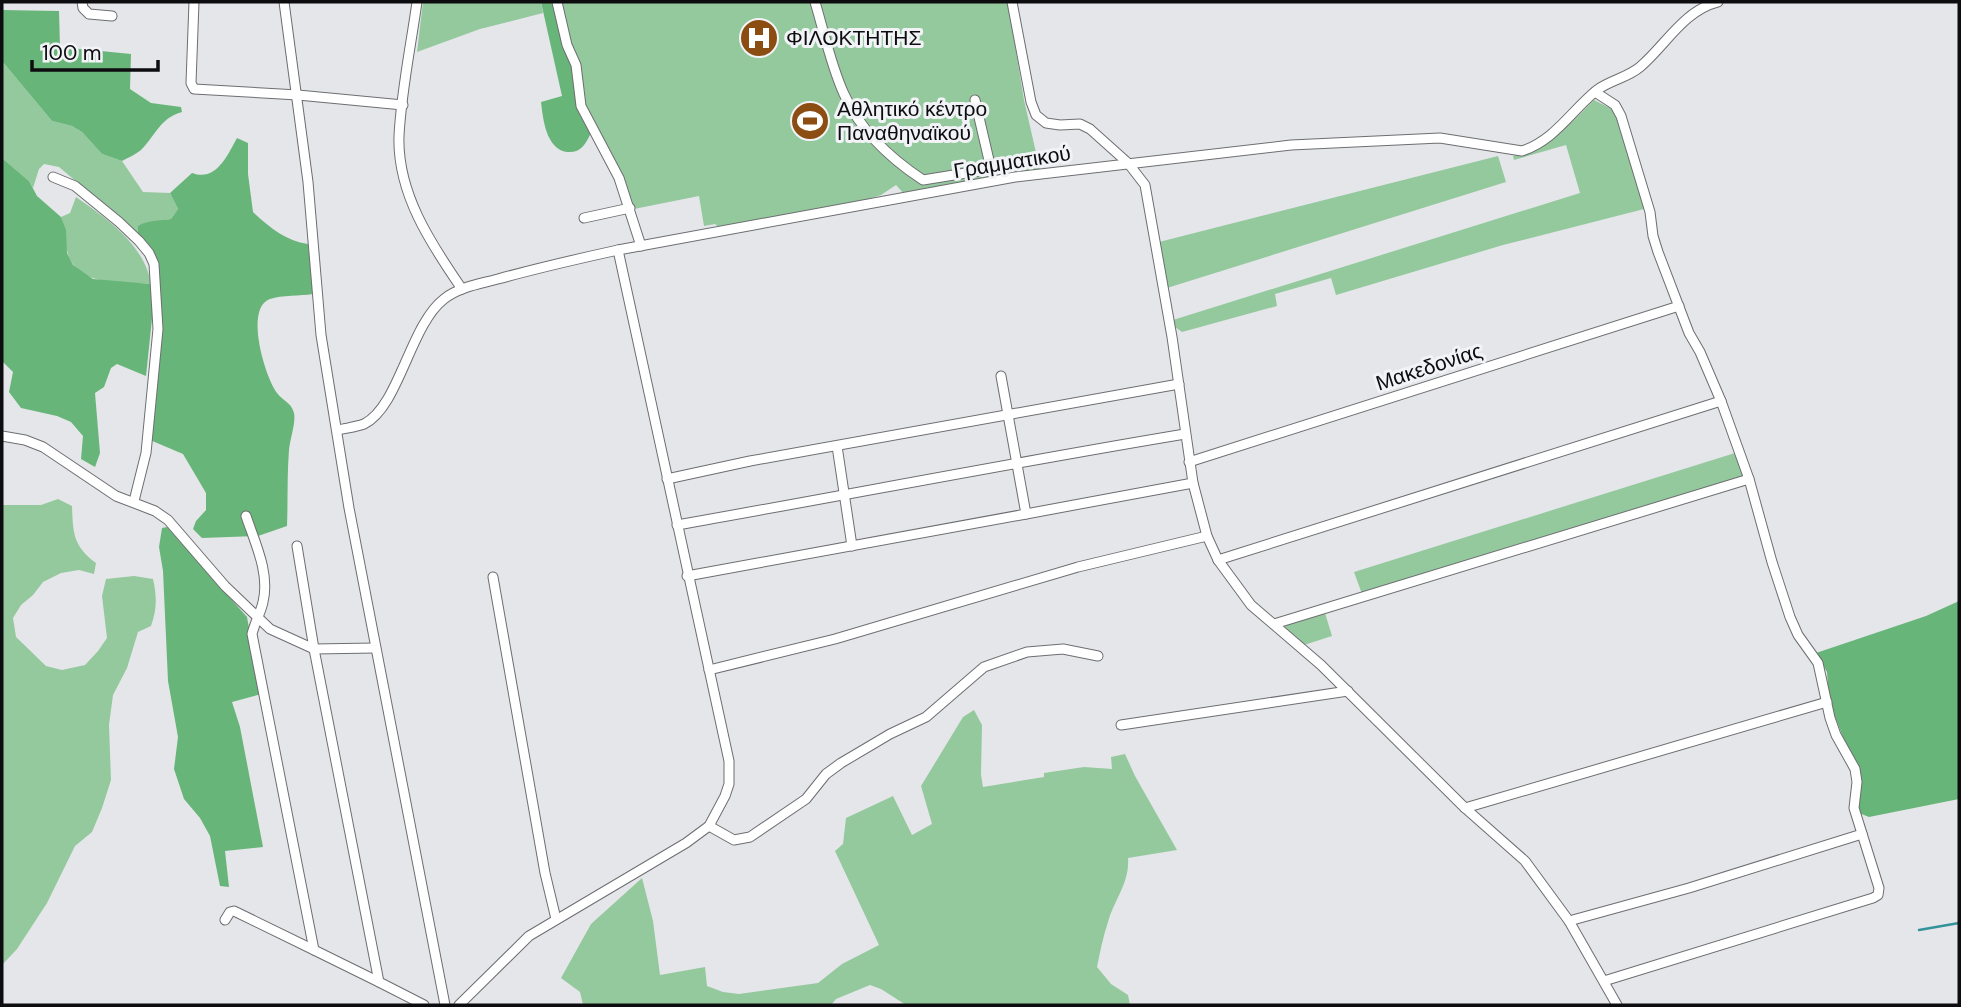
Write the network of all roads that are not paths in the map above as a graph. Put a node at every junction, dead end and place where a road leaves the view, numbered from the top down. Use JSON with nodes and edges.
{"nodes":[{"id":1,"x":82,"y":2,"type":"edge"},
{"id":2,"x":194,"y":2,"type":"edge"},
{"id":3,"x":284,"y":2,"type":"edge"},
{"id":4,"x":417,"y":2,"type":"edge"},
{"id":5,"x":557,"y":2,"type":"edge"},
{"id":6,"x":815,"y":2,"type":"edge"},
{"id":7,"x":1012,"y":2,"type":"edge"},
{"id":8,"x":1718,"y":2,"type":"edge"},
{"id":9,"x":112,"y":16,"type":"dead end"},
{"id":10,"x":1595,"y":92,"type":"junction"},
{"id":11,"x":298,"y":95,"type":"junction"},
{"id":12,"x":975,"y":100,"type":"dead end"},
{"id":13,"x":403,"y":105,"type":"junction"},
{"id":14,"x":1128,"y":163,"type":"junction"},
{"id":15,"x":53,"y":177,"type":"dead end"},
{"id":16,"x":630,"y":208,"type":"junction"},
{"id":17,"x":584,"y":218,"type":"dead end"},
{"id":18,"x":641,"y":246,"type":"junction"},
{"id":19,"x":618,"y":250,"type":"junction"},
{"id":20,"x":462,"y":289,"type":"junction"},
{"id":21,"x":1679,"y":306,"type":"junction"},
{"id":22,"x":1001,"y":376,"type":"dead end"},
{"id":23,"x":1179,"y":384,"type":"junction"},
{"id":24,"x":1721,"y":401,"type":"junction"},
{"id":25,"x":1008,"y":413,"type":"junction"},
{"id":26,"x":338,"y":430,"type":"junction"},
{"id":27,"x":1185,"y":435,"type":"junction"},
{"id":28,"x":2,"y":436,"type":"edge"},
{"id":29,"x":837,"y":446,"type":"junction"},
{"id":30,"x":1016,"y":462,"type":"junction"},
{"id":31,"x":1189,"y":462,"type":"junction"},
{"id":32,"x":667,"y":479,"type":"junction"},
{"id":33,"x":1749,"y":479,"type":"junction"},
{"id":34,"x":1193,"y":483,"type":"junction"},
{"id":35,"x":844,"y":496,"type":"junction"},
{"id":36,"x":134,"y":501,"type":"junction"},
{"id":37,"x":1026,"y":514,"type":"junction"},
{"id":38,"x":246,"y":516,"type":"dead end"},
{"id":39,"x":677,"y":525,"type":"junction"},
{"id":40,"x":1208,"y":536,"type":"junction"},
{"id":41,"x":297,"y":546,"type":"dead end"},
{"id":42,"x":852,"y":546,"type":"junction"},
{"id":43,"x":1218,"y":560,"type":"junction"},
{"id":44,"x":687,"y":576,"type":"junction"},
{"id":45,"x":493,"y":577,"type":"dead end"},
{"id":46,"x":256,"y":616,"type":"junction"},
{"id":47,"x":1274,"y":624,"type":"junction"},
{"id":48,"x":375,"y":648,"type":"junction"},
{"id":49,"x":314,"y":649,"type":"junction"},
{"id":50,"x":1098,"y":656,"type":"dead end"},
{"id":51,"x":709,"y":670,"type":"junction"},
{"id":52,"x":1348,"y":691,"type":"junction"},
{"id":53,"x":1827,"y":702,"type":"junction"},
{"id":54,"x":1121,"y":725,"type":"dead end"},
{"id":55,"x":1465,"y":808,"type":"junction"},
{"id":56,"x":709,"y":826,"type":"junction"},
{"id":57,"x":1862,"y":834,"type":"junction"},
{"id":58,"x":556,"y":919,"type":"junction"},
{"id":59,"x":225,"y":920,"type":"dead end"},
{"id":60,"x":1569,"y":921,"type":"junction"},
{"id":61,"x":314,"y":950,"type":"junction"},
{"id":62,"x":1604,"y":981,"type":"junction"},
{"id":63,"x":379,"y":982,"type":"junction"},
{"id":64,"x":424,"y":1005,"type":"edge"},
{"id":65,"x":445,"y":1005,"type":"edge"},
{"id":66,"x":459,"y":1005,"type":"edge"},
{"id":67,"x":1617,"y":1005,"type":"edge"}],
"edges":[{"from":1,"to":9,"type":"street"},
{"from":2,"to":11,"type":"street"},
{"from":3,"to":11,"type":"street"},
{"from":4,"to":13,"type":"street"},
{"from":5,"to":16,"type":"street"},
{"from":6,"to":12,"type":"street"},
{"from":7,"to":14,"type":"street"},
{"from":8,"to":10,"type":"street","name":"Γραμματικού"},
{"from":10,"to":14,"type":"street","name":"Γραμματικού"},
{"from":10,"to":21,"type":"street"},
{"from":11,"to":13,"type":"street"},
{"from":11,"to":26,"type":"street"},
{"from":13,"to":20,"type":"street"},
{"from":14,"to":18,"type":"street","name":"Γραμματικού"},
{"from":14,"to":23,"type":"street"},
{"from":15,"to":36,"type":"street"},
{"from":16,"to":17,"type":"street"},
{"from":16,"to":18,"type":"street"},
{"from":18,"to":19,"type":"street","name":"Γραμματικού"},
{"from":19,"to":20,"type":"street","name":"Γραμματικού"},
{"from":19,"to":32,"type":"street"},
{"from":20,"to":26,"type":"street","name":"Γραμματικού"},
{"from":21,"to":24,"type":"street"},
{"from":21,"to":31,"type":"street","name":"Μακεδονίας"},
{"from":22,"to":25,"type":"street"},
{"from":23,"to":25,"type":"street"},
{"from":23,"to":27,"type":"street"},
{"from":24,"to":33,"type":"street"},
{"from":24,"to":43,"type":"street"},
{"from":25,"to":29,"type":"street"},
{"from":25,"to":30,"type":"street"},
{"from":26,"to":48,"type":"street"},
{"from":27,"to":30,"type":"street"},
{"from":27,"to":31,"type":"street"},
{"from":28,"to":36,"type":"street"},
{"from":29,"to":32,"type":"street"},
{"from":29,"to":35,"type":"street"},
{"from":30,"to":35,"type":"street"},
{"from":30,"to":37,"type":"street"},
{"from":31,"to":34,"type":"street"},
{"from":32,"to":39,"type":"street"},
{"from":33,"to":47,"type":"street"},
{"from":33,"to":53,"type":"street"},
{"from":34,"to":37,"type":"street"},
{"from":34,"to":40,"type":"street"},
{"from":35,"to":39,"type":"street"},
{"from":35,"to":42,"type":"street"},
{"from":36,"to":46,"type":"street"},
{"from":37,"to":42,"type":"street"},
{"from":38,"to":46,"type":"street"},
{"from":39,"to":44,"type":"street"},
{"from":40,"to":43,"type":"street"},
{"from":40,"to":51,"type":"street"},
{"from":41,"to":49,"type":"street"},
{"from":42,"to":44,"type":"street"},
{"from":43,"to":47,"type":"street"},
{"from":44,"to":51,"type":"street"},
{"from":45,"to":58,"type":"street"},
{"from":46,"to":49,"type":"street"},
{"from":46,"to":61,"type":"street"},
{"from":47,"to":52,"type":"street"},
{"from":48,"to":49,"type":"street"},
{"from":48,"to":65,"type":"street"},
{"from":49,"to":63,"type":"street"},
{"from":50,"to":56,"type":"street"},
{"from":51,"to":56,"type":"street"},
{"from":52,"to":54,"type":"street"},
{"from":52,"to":55,"type":"street"},
{"from":53,"to":55,"type":"street"},
{"from":53,"to":57,"type":"street"},
{"from":55,"to":60,"type":"street"},
{"from":56,"to":58,"type":"street"},
{"from":57,"to":60,"type":"street"},
{"from":57,"to":62,"type":"street"},
{"from":58,"to":66,"type":"street"},
{"from":59,"to":61,"type":"street"},
{"from":60,"to":62,"type":"street"},
{"from":61,"to":63,"type":"street"},
{"from":62,"to":67,"type":"street"},
{"from":63,"to":64,"type":"street"}]}
